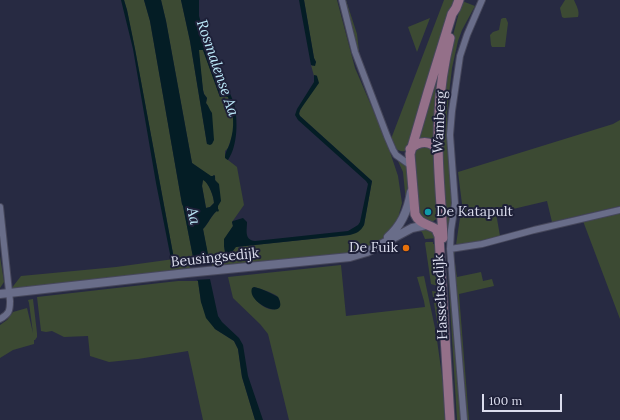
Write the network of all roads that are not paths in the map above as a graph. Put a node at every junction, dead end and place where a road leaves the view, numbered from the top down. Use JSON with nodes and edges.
{"nodes":[{"id":1,"x":342,"y":0,"type":"edge"},
{"id":2,"x":482,"y":0,"type":"edge"},
{"id":3,"x":458,"y":4,"type":"edge"},
{"id":4,"x":438,"y":151,"type":"junction"},
{"id":5,"x":407,"y":153,"type":"junction"},
{"id":6,"x":412,"y":186,"type":"junction"},
{"id":7,"x":0,"y":207,"type":"edge"},
{"id":8,"x":620,"y":210,"type":"edge"},
{"id":9,"x":442,"y":216,"type":"junction"},
{"id":10,"x":426,"y":225,"type":"junction"},
{"id":11,"x":439,"y":240,"type":"joint"},
{"id":12,"x":376,"y":247,"type":"junction"},
{"id":13,"x":450,"y":249,"type":"junction"},
{"id":14,"x":448,"y":291,"type":"junction"},
{"id":15,"x":4,"y":293,"type":"edge"},
{"id":16,"x":0,"y":319,"type":"edge"},
{"id":17,"x":450,"y":420,"type":"edge"},
{"id":18,"x":455,"y":420,"type":"edge"},
{"id":19,"x":464,"y":420,"type":"edge"}],
"edges":[{"from":1,"to":5,"type":"street"},
{"from":2,"to":13,"type":"street","name":"Wamberg"},
{"from":3,"to":4,"type":"main road","name":"Wamberg"},
{"from":3,"to":5,"type":"main road","name":"Wamberg"},
{"from":4,"to":5,"type":"main road"},
{"from":4,"to":9,"type":"main road","name":"Wamberg"},
{"from":5,"to":6,"type":"main road","name":"Wamberg"},
{"from":6,"to":10,"type":"main road","name":"Wamberg"},
{"from":6,"to":12,"type":"street","name":"Wamberg"},
{"from":7,"to":15,"type":"street"},
{"from":8,"to":13,"type":"street","name":"Hasseltsedijk"},
{"from":9,"to":10,"type":"main road"},
{"from":9,"to":14,"type":"main road","name":"Hasseltsedijk"},
{"from":10,"to":11,"type":"main road","name":"Wamberg"},
{"from":10,"to":12,"type":"street","name":"Beusingsedijk"},
{"from":11,"to":14,"type":"main road","name":"Hasseltsedijk"},
{"from":12,"to":15,"type":"street","name":"Beusingsedijk"},
{"from":13,"to":14,"type":"street","name":"Hasseltsedijk"},
{"from":14,"to":17,"type":"main road","name":"Hasseltsedijk"},
{"from":14,"to":18,"type":"main road","name":"Hasseltsedijk"},
{"from":14,"to":19,"type":"street","name":"Hasseltsedijk"},
{"from":15,"to":16,"type":"street"}]}
